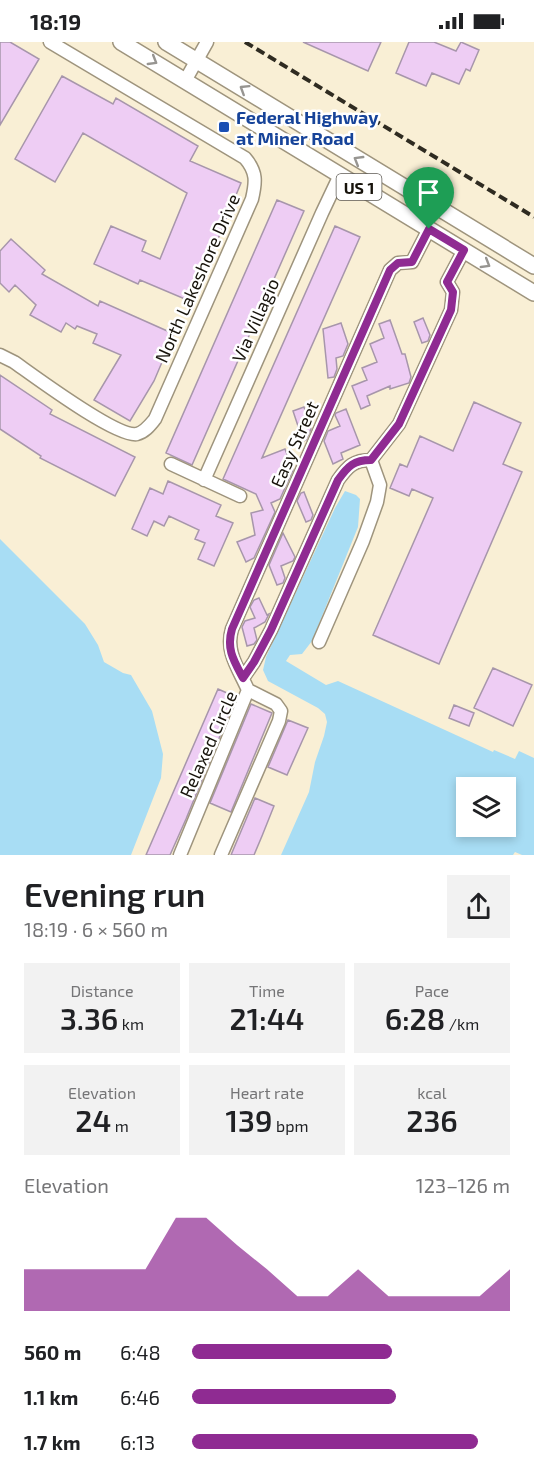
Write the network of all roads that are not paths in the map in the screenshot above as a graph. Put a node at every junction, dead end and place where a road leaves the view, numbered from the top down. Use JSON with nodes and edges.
{"nodes":[{"id":1,"x":50,"y":42,"type":"edge"},
{"id":2,"x":121,"y":42,"type":"edge"},
{"id":3,"x":166,"y":42,"type":"edge"},
{"id":4,"x":207,"y":42,"type":"edge"},
{"id":5,"x":196,"y":60,"type":"junction"},
{"id":6,"x":184,"y":81,"type":"junction"},
{"id":7,"x":340,"y":175,"type":"junction"},
{"id":8,"x":429,"y":229,"type":"junction"},
{"id":9,"x":464,"y":250,"type":"junction"},
{"id":10,"x":534,"y":266,"type":"edge"},
{"id":11,"x":534,"y":293,"type":"edge"},
{"id":12,"x":0,"y":355,"type":"edge"},
{"id":13,"x":371,"y":460,"type":"junction"},
{"id":14,"x":171,"y":464,"type":"dead end"},
{"id":15,"x":204,"y":480,"type":"junction"},
{"id":16,"x":240,"y":496,"type":"dead end"},
{"id":17,"x":319,"y":642,"type":"dead end"},
{"id":18,"x":246,"y":684,"type":"junction"},
{"id":19,"x":180,"y":855,"type":"edge"},
{"id":20,"x":221,"y":855,"type":"edge"}],
"edges":[{"from":1,"to":12,"type":"street","name":"North Lakeshore Drive"},
{"from":2,"to":6,"type":"main road","number":"US 1","one_way":true},
{"from":3,"to":5,"type":"main road","number":"US 1"},
{"from":4,"to":5,"type":"street"},
{"from":5,"to":6,"type":"street"},
{"from":10,"to":5,"type":"main road","number":"US 1","one_way":true},
{"from":6,"to":7,"type":"main road","number":"US 1"},
{"from":7,"to":8,"type":"main road","number":"US 1"},
{"from":7,"to":15,"type":"street","name":"Via Villagio"},
{"from":8,"to":9,"type":"main road","number":"US 1"},
{"from":8,"to":18,"type":"street","name":"Easy Street"},
{"from":9,"to":11,"type":"main road","number":"US 1","one_way":true},
{"from":9,"to":13,"type":"street"},
{"from":13,"to":17,"type":"street"},
{"from":13,"to":18,"type":"street"},
{"from":14,"to":15,"type":"street"},
{"from":15,"to":16,"type":"street"},
{"from":18,"to":19,"type":"street","name":"Relaxed Circle"},
{"from":18,"to":20,"type":"street","name":"Relaxed Circle"}]}
